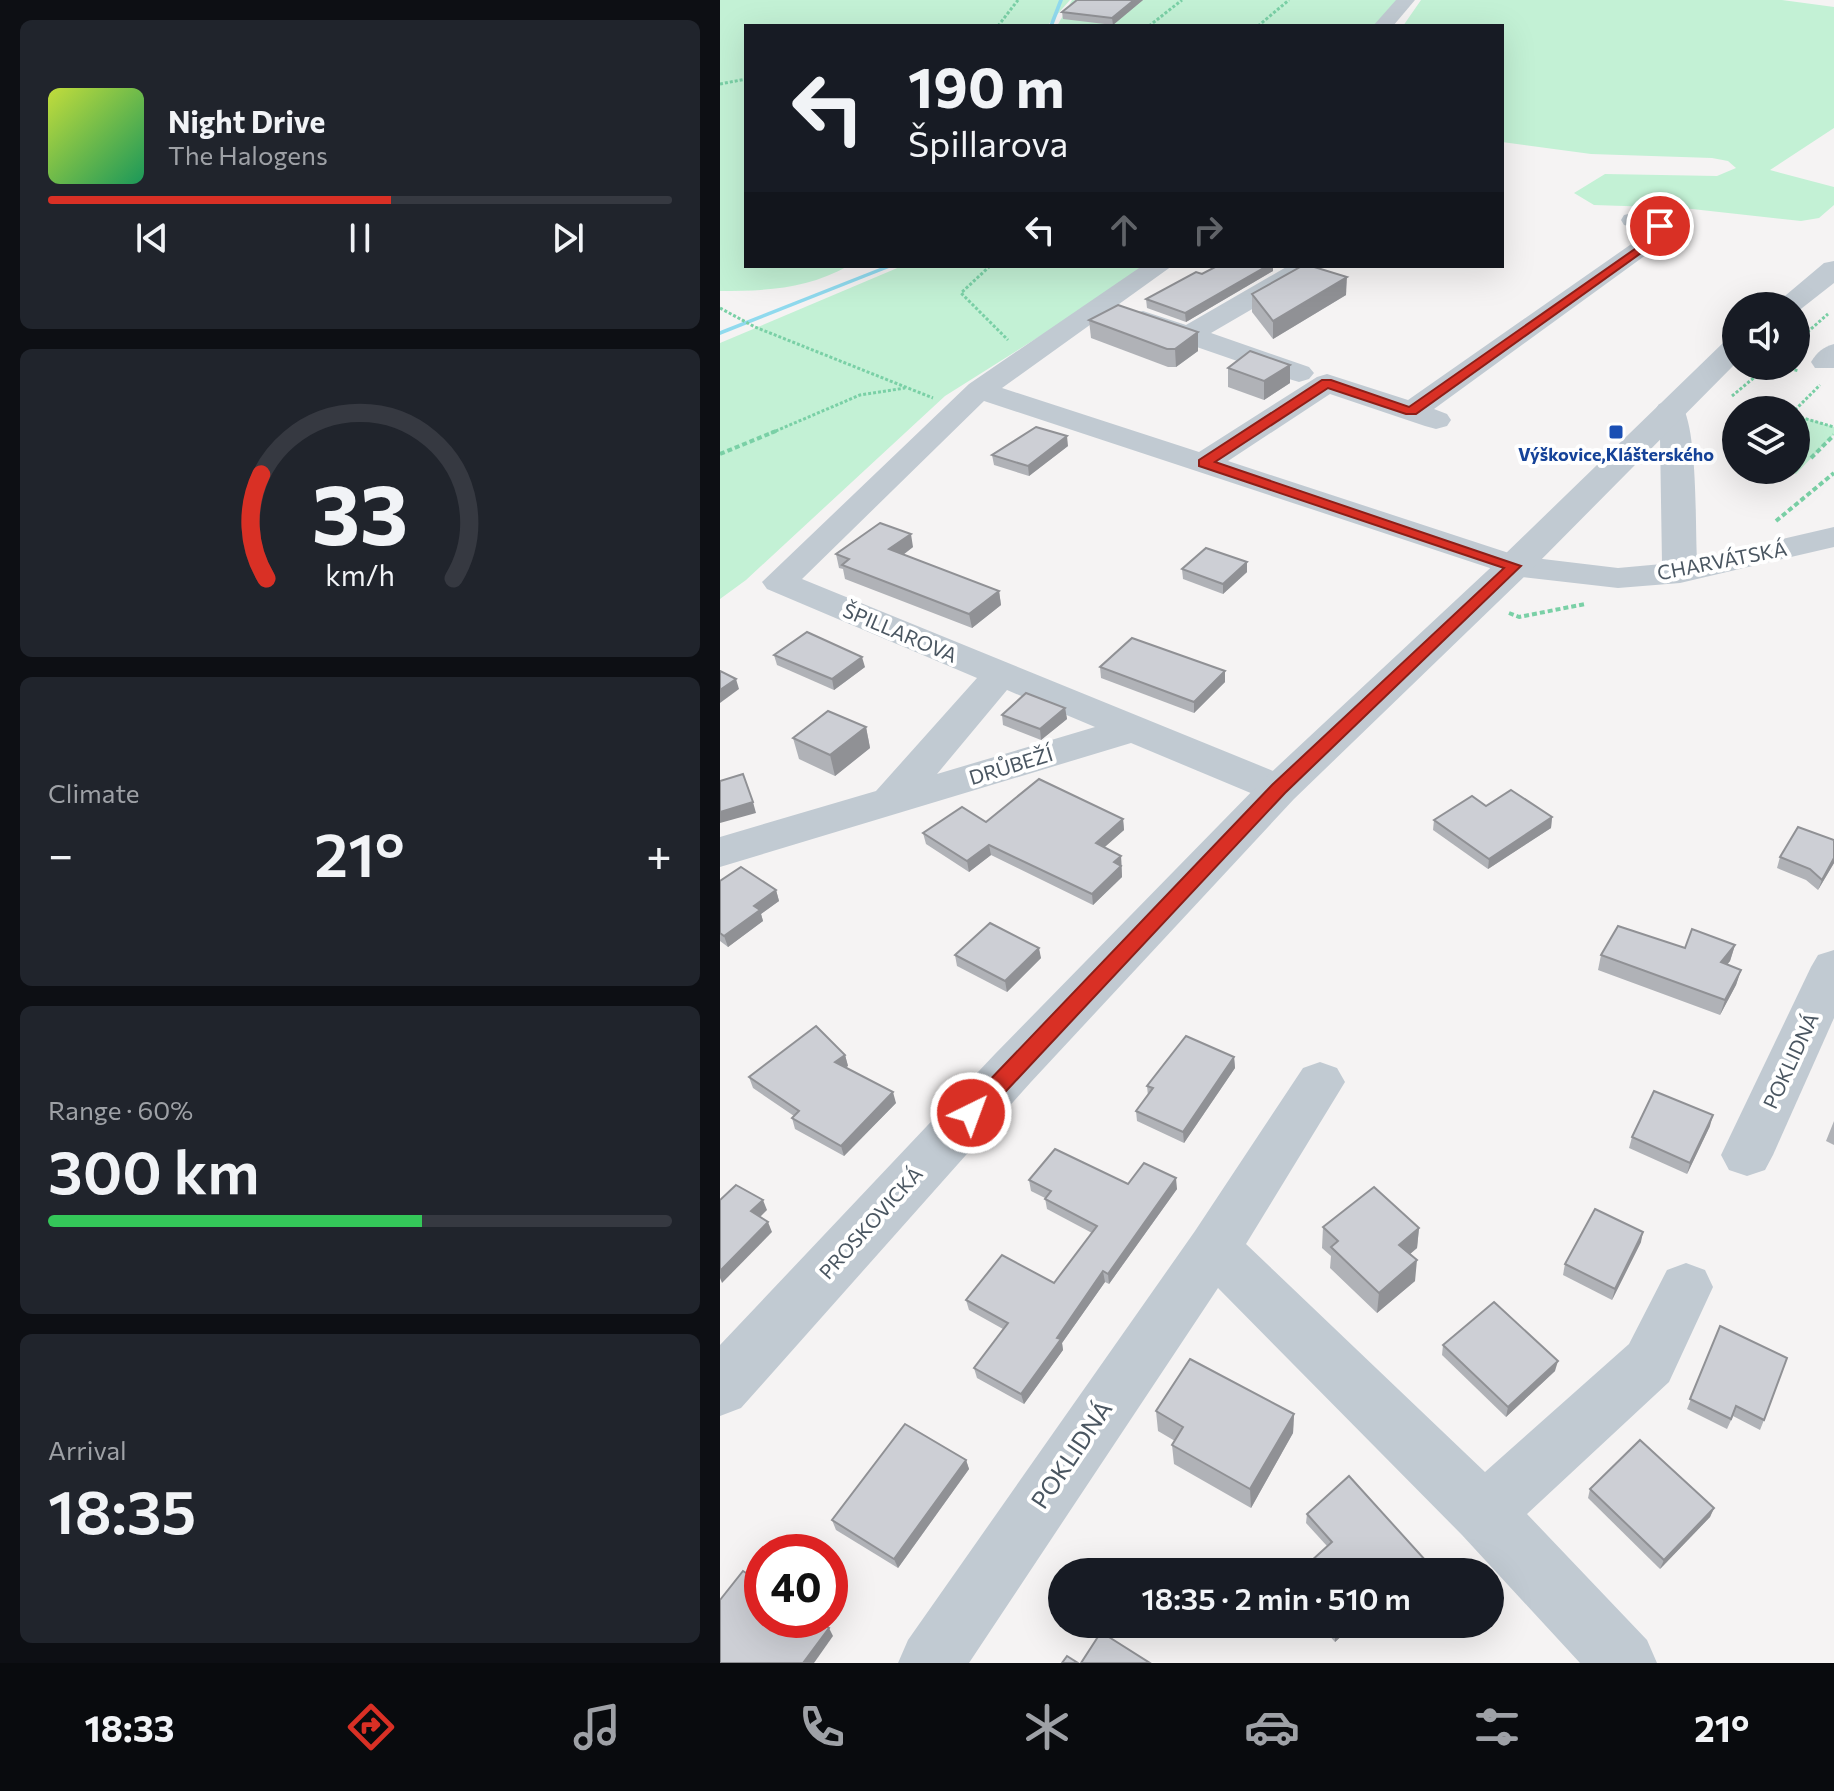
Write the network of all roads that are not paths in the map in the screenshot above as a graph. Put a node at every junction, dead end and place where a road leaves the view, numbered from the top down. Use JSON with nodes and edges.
{"nodes":[{"id":1,"x":1406,"y":0,"type":"edge"},
{"id":2,"x":1385,"y":24,"type":"edge"},
{"id":3,"x":1633,"y":220,"type":"dead end"},
{"id":4,"x":1156,"y":268,"type":"edge"},
{"id":5,"x":1304,"y":268,"type":"edge"},
{"id":6,"x":1832,"y":274,"type":"edge"},
{"id":7,"x":1807,"y":292,"type":"edge"},
{"id":8,"x":1103,"y":305,"type":"junction"},
{"id":9,"x":1188,"y":335,"type":"junction"},
{"id":10,"x":1722,"y":360,"type":"edge"},
{"id":11,"x":1327,"y":383,"type":"junction"},
{"id":12,"x":969,"y":399,"type":"junction"},
{"id":13,"x":1670,"y":410,"type":"junction"},
{"id":14,"x":1411,"y":412,"type":"junction"},
{"id":15,"x":1443,"y":423,"type":"dead end"},
{"id":16,"x":1204,"y":463,"type":"junction"},
{"id":17,"x":1834,"y":537,"type":"edge"},
{"id":18,"x":1514,"y":566,"type":"junction"},
{"id":19,"x":1680,"y":573,"type":"junction"},
{"id":20,"x":1000,"y":675,"type":"junction"},
{"id":21,"x":1130,"y":730,"type":"junction"},
{"id":22,"x":1279,"y":789,"type":"junction"},
{"id":23,"x":891,"y":801,"type":"junction"},
{"id":24,"x":720,"y":852,"type":"edge"},
{"id":25,"x":1834,"y":967,"type":"edge"},
{"id":26,"x":1320,"y":1082,"type":"dead end"},
{"id":27,"x":1747,"y":1155,"type":"dead end"},
{"id":28,"x":1214,"y":1248,"type":"junction"},
{"id":29,"x":1686,"y":1287,"type":"dead end"},
{"id":30,"x":720,"y":1388,"type":"edge"},
{"id":31,"x":1484,"y":1513,"type":"junction"},
{"id":32,"x":931,"y":1663,"type":"edge"},
{"id":33,"x":1624,"y":1663,"type":"edge"}],
"edges":[{"from":1,"to":2,"type":"street"},
{"from":3,"to":14,"type":"street"},
{"from":4,"to":8,"type":"street","name":"ŠPILLAROVA"},
{"from":5,"to":9,"type":"street"},
{"from":6,"to":7,"type":"street"},
{"from":8,"to":9,"type":"street"},
{"from":8,"to":12,"type":"street","name":"ŠPILLAROVA"},
{"from":9,"to":11,"type":"street"},
{"from":10,"to":13,"type":"street","name":"PROSKOVICKÁ"},
{"from":11,"to":14,"type":"street"},
{"from":11,"to":16,"type":"street"},
{"from":12,"to":16,"type":"street"},
{"from":12,"to":20,"type":"street","name":"ŠPILLAROVA"},
{"from":13,"to":18,"type":"street","name":"PROSKOVICKÁ"},
{"from":13,"to":19,"type":"street"},
{"from":14,"to":15,"type":"street"},
{"from":16,"to":18,"type":"street"},
{"from":17,"to":19,"type":"street","name":"CHARVÁTSKÁ"},
{"from":18,"to":19,"type":"street","name":"CHARVÁTSKÁ"},
{"from":18,"to":22,"type":"street","name":"PROSKOVICKÁ"},
{"from":20,"to":21,"type":"street","name":"ŠPILLAROVA"},
{"from":20,"to":23,"type":"street"},
{"from":21,"to":22,"type":"street","name":"ŠPILLAROVA"},
{"from":21,"to":23,"type":"street","name":"DRŮBEŽÍ"},
{"from":22,"to":30,"type":"street","name":"PROSKOVICKÁ"},
{"from":23,"to":24,"type":"street","name":"DRŮBEŽÍ"},
{"from":25,"to":27,"type":"street","name":"POKLIDNÁ"},
{"from":26,"to":28,"type":"street","name":"POKLIDNÁ"},
{"from":28,"to":31,"type":"street"},
{"from":28,"to":32,"type":"street","name":"POKLIDNÁ"},
{"from":29,"to":31,"type":"street"},
{"from":31,"to":33,"type":"street"}]}
